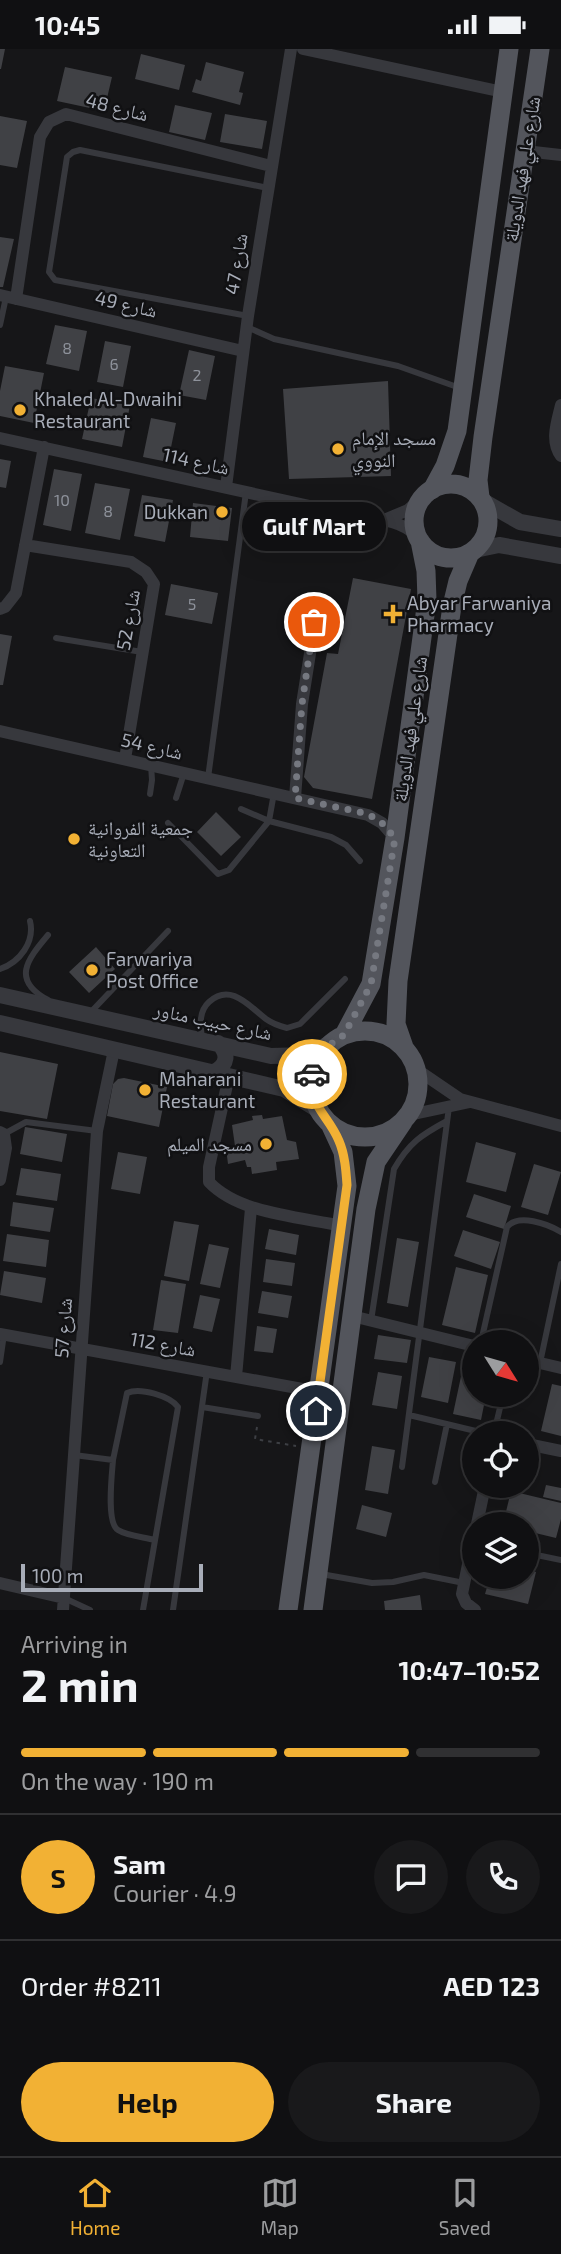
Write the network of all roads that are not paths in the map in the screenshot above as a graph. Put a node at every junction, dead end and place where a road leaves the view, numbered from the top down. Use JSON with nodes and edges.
{"nodes":[{"id":1,"x":291,"y":49,"type":"edge"},
{"id":2,"x":303,"y":49,"type":"edge"},
{"id":3,"x":509,"y":49,"type":"edge"},
{"id":4,"x":530,"y":49,"type":"edge"},
{"id":5,"x":540,"y":49,"type":"edge"},
{"id":6,"x":536,"y":76,"type":"junction"},
{"id":7,"x":503,"y":92,"type":"junction"},
{"id":8,"x":525,"y":151,"type":"junction"},
{"id":9,"x":561,"y":155,"type":"edge"},
{"id":10,"x":271,"y":166,"type":"junction"},
{"id":11,"x":268,"y":188,"type":"junction"},
{"id":12,"x":7,"y":297,"type":"edge"},
{"id":13,"x":1,"y":316,"type":"edge"},
{"id":14,"x":247,"y":322,"type":"junction"},
{"id":15,"x":0,"y":325,"type":"edge"},
{"id":16,"x":243,"y":351,"type":"junction"},
{"id":17,"x":464,"y":390,"type":"junction"},
{"id":18,"x":561,"y":405,"type":"edge"},
{"id":19,"x":0,"y":438,"type":"edge"},
{"id":20,"x":44,"y":447,"type":"junction"},
{"id":21,"x":561,"y":456,"type":"edge"},
{"id":22,"x":226,"y":487,"type":"junction"},
{"id":23,"x":246,"y":492,"type":"junction"},
{"id":24,"x":429,"y":492,"type":"junction"},
{"id":25,"x":481,"y":499,"type":"junction"},
{"id":26,"x":384,"y":520,"type":"junction"},
{"id":27,"x":561,"y":529,"type":"edge"},
{"id":28,"x":419,"y":539,"type":"junction"},
{"id":29,"x":25,"y":545,"type":"junction"},
{"id":30,"x":473,"y":551,"type":"junction"},
{"id":31,"x":561,"y":556,"type":"edge"},
{"id":32,"x":0,"y":609,"type":"edge"},
{"id":33,"x":314,"y":622,"type":"dead end"},
{"id":34,"x":56,"y":638,"type":"dead end"},
{"id":35,"x":142,"y":652,"type":"junction"},
{"id":36,"x":0,"y":731,"type":"edge"},
{"id":37,"x":125,"y":759,"type":"junction"},
{"id":38,"x":151,"y":765,"type":"junction"},
{"id":39,"x":184,"y":773,"type":"junction"},
{"id":40,"x":208,"y":778,"type":"junction"},
{"id":41,"x":274,"y":793,"type":"junction"},
{"id":42,"x":150,"y":794,"type":"dead end"},
{"id":43,"x":176,"y":798,"type":"dead end"},
{"id":44,"x":295,"y":798,"type":"junction"},
{"id":45,"x":241,"y":809,"type":"dead end"},
{"id":46,"x":269,"y":821,"type":"junction"},
{"id":47,"x":168,"y":823,"type":"dead end"},
{"id":48,"x":395,"y":838,"type":"junction"},
{"id":49,"x":360,"y":861,"type":"dead end"},
{"id":50,"x":30,"y":921,"type":"dead end"},
{"id":51,"x":168,"y":932,"type":"dead end"},
{"id":52,"x":48,"y":935,"type":"dead end"},
{"id":53,"x":0,"y":969,"type":"edge"},
{"id":54,"x":345,"y":979,"type":"dead end"},
{"id":55,"x":0,"y":995,"type":"edge"},
{"id":56,"x":79,"y":1014,"type":"junction"},
{"id":57,"x":0,"y":1023,"type":"edge"},
{"id":58,"x":339,"y":1038,"type":"junction"},
{"id":59,"x":210,"y":1042,"type":"junction"},
{"id":60,"x":404,"y":1047,"type":"junction"},
{"id":61,"x":114,"y":1050,"type":"junction"},
{"id":62,"x":416,"y":1069,"type":"junction"},
{"id":63,"x":221,"y":1074,"type":"junction"},
{"id":64,"x":471,"y":1102,"type":"junction"},
{"id":65,"x":318,"y":1110,"type":"junction"},
{"id":66,"x":448,"y":1114,"type":"junction"},
{"id":67,"x":406,"y":1118,"type":"junction"},
{"id":68,"x":331,"y":1126,"type":"junction"},
{"id":69,"x":561,"y":1126,"type":"edge"},
{"id":70,"x":97,"y":1131,"type":"junction"},
{"id":71,"x":2,"y":1133,"type":"edge"},
{"id":72,"x":0,"y":1180,"type":"edge"},
{"id":73,"x":251,"y":1208,"type":"junction"},
{"id":74,"x":366,"y":1209,"type":"junction"},
{"id":75,"x":343,"y":1219,"type":"junction"},
{"id":76,"x":561,"y":1232,"type":"edge"},
{"id":77,"x":561,"y":1264,"type":"edge"},
{"id":78,"x":362,"y":1318,"type":"junction"},
{"id":79,"x":484,"y":1330,"type":"edge"},
{"id":80,"x":420,"y":1332,"type":"junction"},
{"id":81,"x":2,"y":1334,"type":"edge"},
{"id":82,"x":539,"y":1340,"type":"edge"},
{"id":83,"x":462,"y":1343,"type":"edge"},
{"id":84,"x":80,"y":1348,"type":"junction"},
{"id":85,"x":0,"y":1362,"type":"edge"},
{"id":86,"x":539,"y":1362,"type":"edge"},
{"id":87,"x":561,"y":1368,"type":"edge"},
{"id":88,"x":206,"y":1371,"type":"junction"},
{"id":89,"x":236,"y":1377,"type":"junction"},
{"id":90,"x":319,"y":1392,"type":"junction"},
{"id":91,"x":202,"y":1407,"type":"junction"},
{"id":92,"x":409,"y":1415,"type":"junction"},
{"id":93,"x":258,"y":1416,"type":"road end"},
{"id":94,"x":447,"y":1424,"type":"junction"},
{"id":95,"x":462,"y":1428,"type":"edge"},
{"id":96,"x":539,"y":1446,"type":"edge"},
{"id":97,"x":561,"y":1451,"type":"edge"},
{"id":98,"x":74,"y":1455,"type":"junction"},
{"id":99,"x":113,"y":1460,"type":"junction"},
{"id":100,"x":402,"y":1467,"type":"dead end"},
{"id":101,"x":435,"y":1482,"type":"dead end"},
{"id":102,"x":155,"y":1540,"type":"junction"},
{"id":103,"x":539,"y":1555,"type":"edge"},
{"id":104,"x":561,"y":1560,"type":"edge"},
{"id":105,"x":318,"y":1573,"type":"junction"},
{"id":106,"x":0,"y":1583,"type":"edge"},
{"id":107,"x":462,"y":1583,"type":"edge"},
{"id":108,"x":463,"y":1589,"type":"edge"},
{"id":109,"x":64,"y":1604,"type":"edge"},
{"id":110,"x":90,"y":1610,"type":"edge"},
{"id":111,"x":143,"y":1610,"type":"edge"},
{"id":112,"x":173,"y":1610,"type":"edge"},
{"id":113,"x":288,"y":1610,"type":"edge"},
{"id":114,"x":313,"y":1610,"type":"edge"},
{"id":115,"x":475,"y":1610,"type":"edge"}],
"edges":[{"from":1,"to":10,"type":"street","name":"شارع 47"},
{"from":2,"to":7,"type":"street"},
{"from":3,"to":7,"type":"main road","name":"شارع علي فهد الدويلة"},
{"from":4,"to":6,"type":"main road"},
{"from":5,"to":6,"type":"main road","name":"شارع علي فهد الدويلة"},
{"from":6,"to":8,"type":"main road","name":"شارع علي فهد الدويلة"},
{"from":7,"to":17,"type":"main road","name":"شارع علي فهد الدويلة"},
{"from":8,"to":9,"type":"street"},
{"from":8,"to":25,"type":"main road","name":"شارع علي فهد الدويلة"},
{"from":10,"to":11,"type":"street","name":"شارع 47"},
{"from":10,"to":12,"type":"street","name":"شارع 48"},
{"from":11,"to":14,"type":"street","name":"شارع 47"},
{"from":11,"to":14,"type":"lane"},
{"from":12,"to":13,"type":"lane"},
{"from":12,"to":16,"type":"street","name":"شارع 49"},
{"from":13,"to":15,"type":"lane"},
{"from":14,"to":16,"type":"street","name":"شارع 47"},
{"from":14,"to":17,"type":"lane"},
{"from":16,"to":22,"type":"street","name":"شارع 47"},
{"from":17,"to":24,"type":"main road","name":"شارع علي فهد الدويلة"},
{"from":18,"to":21,"type":"street"},
{"from":19,"to":20,"type":"street","name":"شارع 114"},
{"from":20,"to":22,"type":"street","name":"شارع 114"},
{"from":20,"to":29,"type":"street"},
{"from":22,"to":23,"type":"street","name":"شارع 114"},
{"from":23,"to":26,"type":"street","name":"شارع 114"},
{"from":23,"to":40,"type":"lane"},
{"from":24,"to":25,"type":"main road"},
{"from":24,"to":26,"type":"street"},
{"from":24,"to":28,"type":"main road"},
{"from":25,"to":27,"type":"street"},
{"from":25,"to":30,"type":"main road"},
{"from":26,"to":28,"type":"street","name":"شارع 114"},
{"from":28,"to":30,"type":"main road"},
{"from":28,"to":48,"type":"main road","name":"شارع علي فهد الدويلة"},
{"from":29,"to":32,"type":"street"},
{"from":29,"to":35,"type":"street","name":"شارع 52"},
{"from":30,"to":31,"type":"street"},
{"from":30,"to":60,"type":"main road","name":"شارع علي فهد الدويلة"},
{"from":33,"to":44,"type":"street"},
{"from":34,"to":35,"type":"lane"},
{"from":35,"to":37,"type":"street","name":"شارع 52"},
{"from":36,"to":37,"type":"street","name":"شارع 54"},
{"from":37,"to":38,"type":"street","name":"شارع 54"},
{"from":38,"to":39,"type":"street","name":"شارع 54"},
{"from":38,"to":42,"type":"lane"},
{"from":39,"to":40,"type":"street","name":"شارع 54"},
{"from":39,"to":43,"type":"lane"},
{"from":40,"to":41,"type":"street","name":"شارع 54"},
{"from":41,"to":44,"type":"street","name":"شارع 54"},
{"from":41,"to":46,"type":"lane"},
{"from":44,"to":48,"type":"street","name":"شارع 54"},
{"from":45,"to":46,"type":"lane"},
{"from":46,"to":47,"type":"lane"},
{"from":46,"to":49,"type":"lane"},
{"from":48,"to":58,"type":"main road","name":"شارع علي فهد الدويلة"},
{"from":50,"to":53,"type":"lane"},
{"from":51,"to":56,"type":"lane"},
{"from":52,"to":56,"type":"lane"},
{"from":54,"to":59,"type":"lane"},
{"from":55,"to":56,"type":"street","name":"شارع حبيب مناور"},
{"from":56,"to":59,"type":"street","name":"شارع حبيب مناور"},
{"from":57,"to":61,"type":"street"},
{"from":58,"to":59,"type":"street","name":"شارع حبيب مناور"},
{"from":58,"to":60,"type":"main road"},
{"from":58,"to":65,"type":"main road"},
{"from":59,"to":63,"type":"street"},
{"from":60,"to":62,"type":"main road"},
{"from":61,"to":63,"type":"street"},
{"from":61,"to":70,"type":"street","name":"شارع 57"},
{"from":62,"to":64,"type":"street"},
{"from":62,"to":67,"type":"main road"},
{"from":63,"to":65,"type":"street"},
{"from":63,"to":73,"type":"street"},
{"from":64,"to":66,"type":"street"},
{"from":64,"to":69,"type":"street"},
{"from":65,"to":68,"type":"main road"},
{"from":66,"to":67,"type":"street"},
{"from":66,"to":78,"type":"lane"},
{"from":66,"to":80,"type":"lane"},
{"from":67,"to":68,"type":"main road"},
{"from":67,"to":74,"type":"main road"},
{"from":68,"to":75,"type":"main road"},
{"from":70,"to":71,"type":"lane"},
{"from":70,"to":84,"type":"street","name":"شارع 57"},
{"from":71,"to":72,"type":"street"},
{"from":73,"to":75,"type":"street"},
{"from":73,"to":89,"type":"street"},
{"from":74,"to":75,"type":"main road"},
{"from":74,"to":78,"type":"main road"},
{"from":75,"to":90,"type":"main road"},
{"from":76,"to":79,"type":"lane"},
{"from":77,"to":82,"type":"lane"},
{"from":78,"to":80,"type":"street"},
{"from":78,"to":105,"type":"main road"},
{"from":80,"to":83,"type":"street"},
{"from":80,"to":92,"type":"lane"},
{"from":81,"to":84,"type":"street","name":"شارع 112"},
{"from":81,"to":85,"type":"lane"},
{"from":84,"to":88,"type":"street","name":"شارع 112"},
{"from":84,"to":98,"type":"street","name":"شارع 57"},
{"from":86,"to":87,"type":"street"},
{"from":88,"to":89,"type":"street","name":"شارع 112"},
{"from":88,"to":91,"type":"lane"},
{"from":89,"to":90,"type":"street","name":"شارع 112"},
{"from":90,"to":113,"type":"main road"},
{"from":91,"to":93,"type":"lane"},
{"from":91,"to":112,"type":"lane"},
{"from":92,"to":94,"type":"lane"},
{"from":92,"to":100,"type":"lane"},
{"from":94,"to":95,"type":"lane"},
{"from":94,"to":101,"type":"lane"},
{"from":96,"to":97,"type":"street"},
{"from":98,"to":99,"type":"lane"},
{"from":98,"to":109,"type":"street","name":"شارع 57"},
{"from":99,"to":102,"type":"lane"},
{"from":99,"to":102,"type":"lane"},
{"from":102,"to":111,"type":"lane"},
{"from":103,"to":104,"type":"lane"},
{"from":105,"to":107,"type":"lane"},
{"from":105,"to":114,"type":"main road"},
{"from":106,"to":109,"type":"street"},
{"from":108,"to":115,"type":"street"},
{"from":109,"to":110,"type":"lane"}]}
